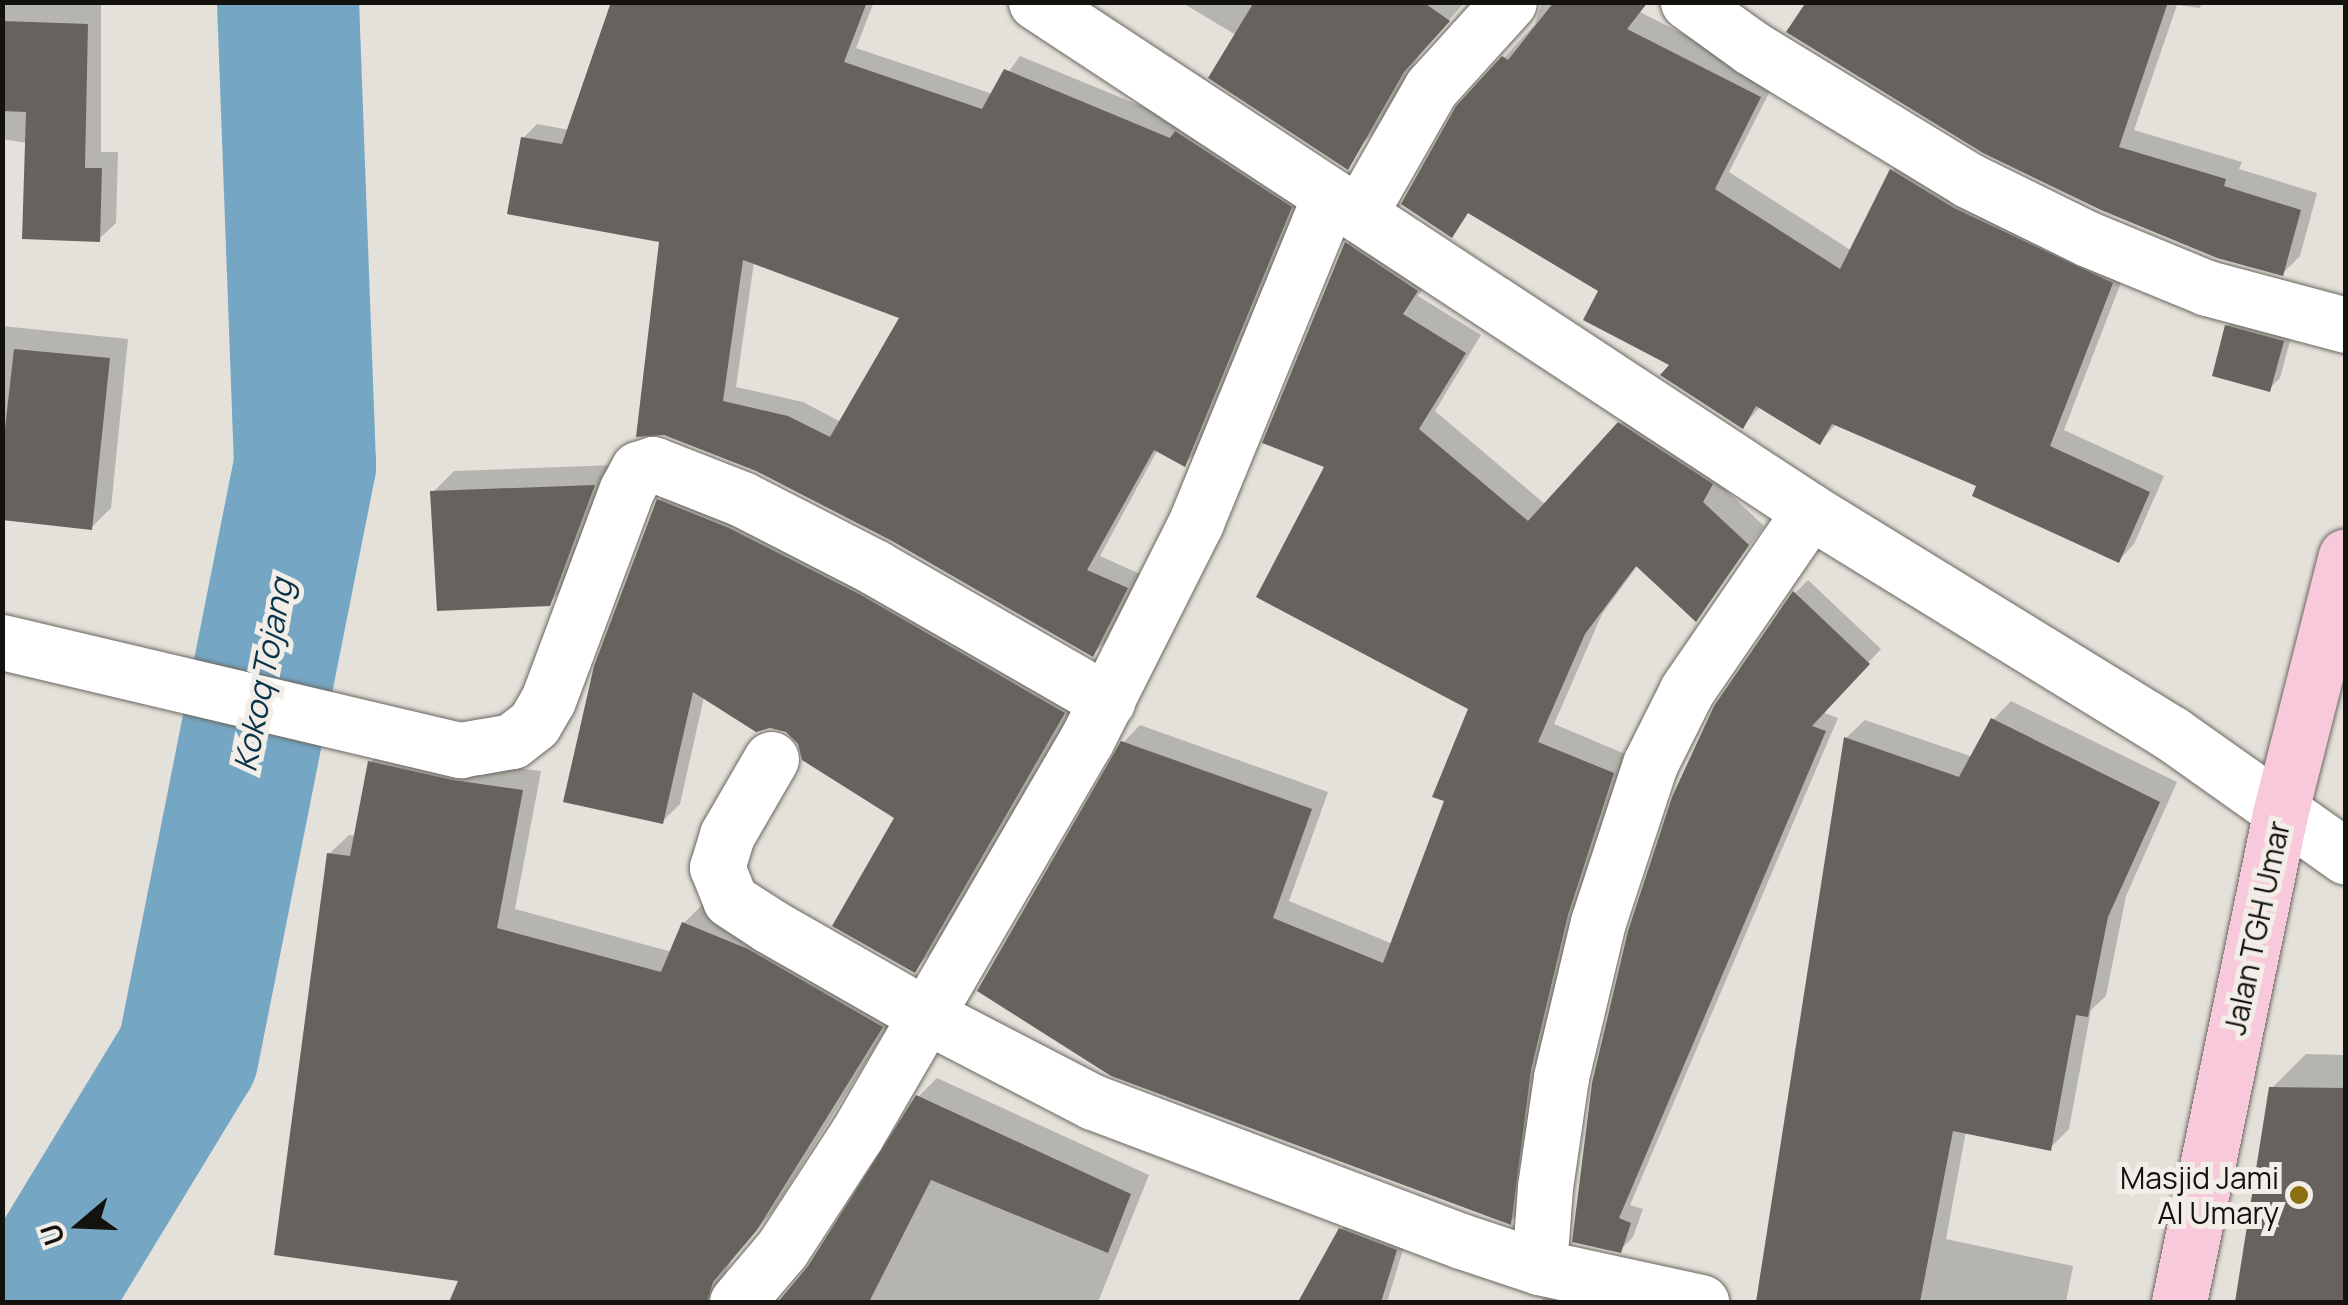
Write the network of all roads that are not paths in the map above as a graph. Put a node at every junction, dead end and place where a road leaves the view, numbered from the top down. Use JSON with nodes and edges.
{"nodes":[{"id":1,"x":1036,"y":2,"type":"edge"},
{"id":2,"x":1509,"y":2,"type":"edge"},
{"id":3,"x":1688,"y":2,"type":"edge"},
{"id":4,"x":1345,"y":205,"type":"junction"},
{"id":5,"x":2346,"y":325,"type":"edge"},
{"id":6,"x":1810,"y":512,"type":"junction"},
{"id":7,"x":2343,"y":578,"type":"edge"},
{"id":8,"x":2,"y":642,"type":"edge"},
{"id":9,"x":1107,"y":702,"type":"junction"},
{"id":10,"x":771,"y":760,"type":"dead end"},
{"id":11,"x":2280,"y":814,"type":"junction"},
{"id":12,"x":2346,"y":856,"type":"edge"},
{"id":13,"x":928,"y":1017,"type":"junction"},
{"id":14,"x":1539,"y":1267,"type":"junction"},
{"id":15,"x":737,"y":1302,"type":"edge"},
{"id":16,"x":1701,"y":1302,"type":"edge"},
{"id":17,"x":2179,"y":1302,"type":"edge"}],
"edges":[{"from":1,"to":4,"type":"street"},
{"from":2,"to":4,"type":"street"},
{"from":3,"to":5,"type":"street"},
{"from":4,"to":6,"type":"street"},
{"from":4,"to":9,"type":"street"},
{"from":6,"to":11,"type":"street"},
{"from":6,"to":14,"type":"street"},
{"from":7,"to":11,"type":"main road","name":"Jalan TGH Umar"},
{"from":8,"to":9,"type":"street"},
{"from":9,"to":13,"type":"street"},
{"from":10,"to":13,"type":"street"},
{"from":11,"to":12,"type":"street"},
{"from":11,"to":17,"type":"main road","name":"Jalan TGH Umar"},
{"from":13,"to":14,"type":"street"},
{"from":13,"to":15,"type":"street"},
{"from":14,"to":16,"type":"street"}]}
